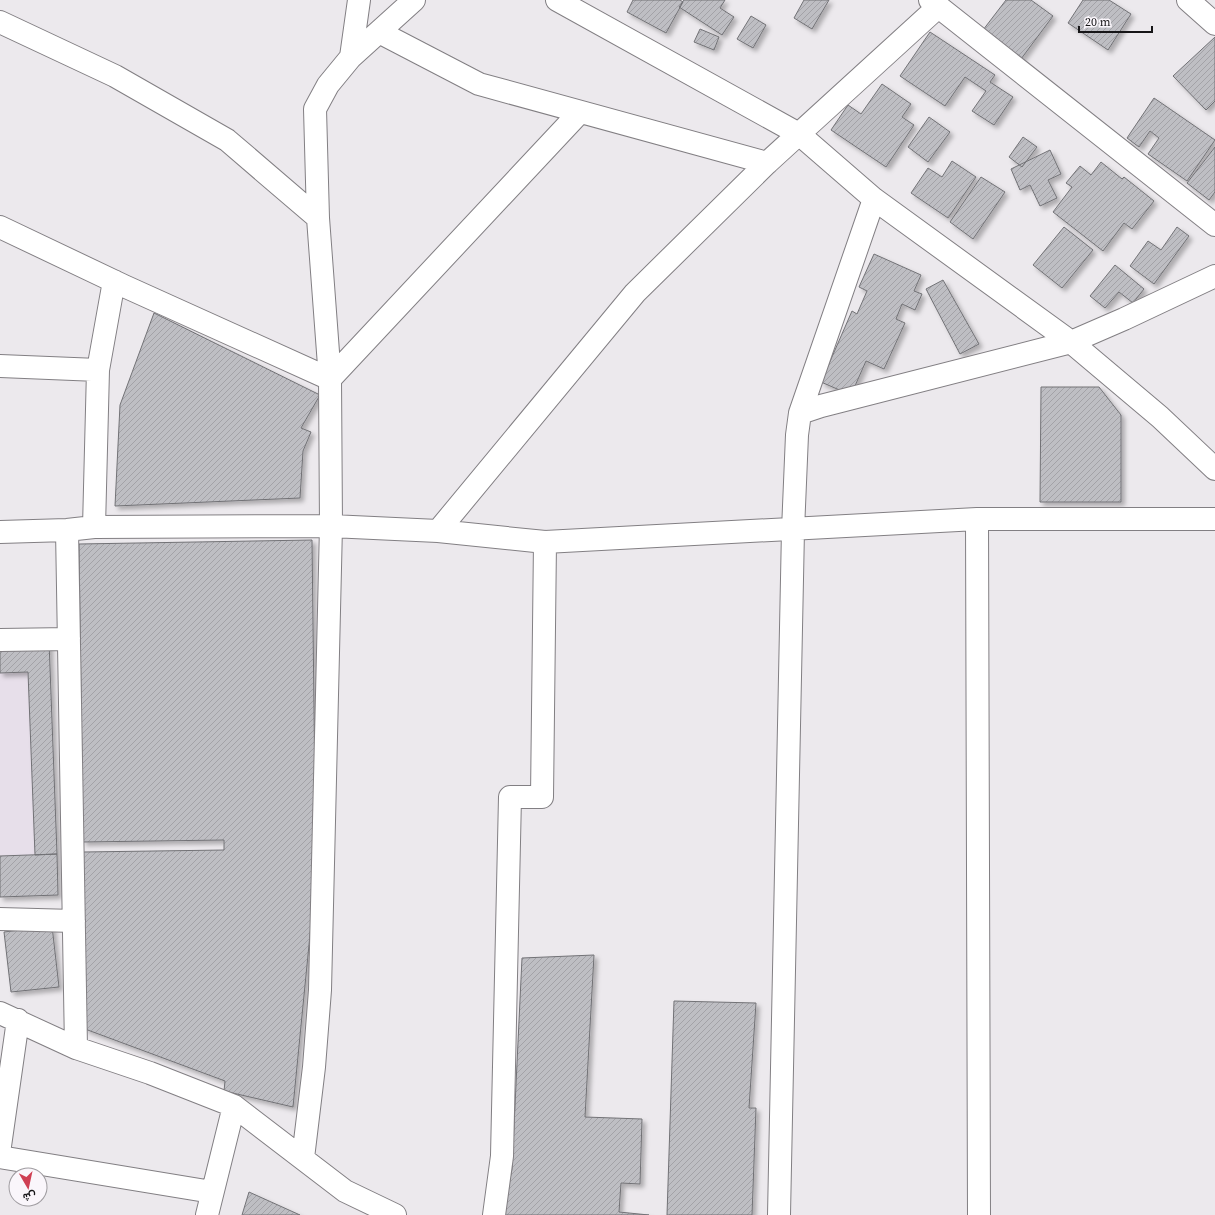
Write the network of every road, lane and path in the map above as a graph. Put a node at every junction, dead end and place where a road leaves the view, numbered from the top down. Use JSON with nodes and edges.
{"nodes":[{"id":1,"x":359,"y":0,"type":"edge"},
{"id":2,"x":414,"y":0,"type":"edge"},
{"id":3,"x":557,"y":0,"type":"edge"},
{"id":4,"x":1188,"y":0,"type":"edge"},
{"id":5,"x":934,"y":3,"type":"edge"},
{"id":6,"x":0,"y":22,"type":"edge"},
{"id":7,"x":1215,"y":24,"type":"edge"},
{"id":8,"x":379,"y":32,"type":"junction"},
{"id":9,"x":351,"y":57,"type":"junction"},
{"id":10,"x":580,"y":112,"type":"junction"},
{"id":11,"x":799,"y":134,"type":"junction"},
{"id":12,"x":767,"y":163,"type":"junction"},
{"id":13,"x":874,"y":199,"type":"junction"},
{"id":14,"x":318,"y":218,"type":"junction"},
{"id":15,"x":1215,"y":225,"type":"edge"},
{"id":16,"x":0,"y":227,"type":"edge"},
{"id":17,"x":1215,"y":276,"type":"edge"},
{"id":18,"x":114,"y":281,"type":"junction"},
{"id":19,"x":1071,"y":342,"type":"junction"},
{"id":20,"x":0,"y":366,"type":"edge"},
{"id":21,"x":98,"y":370,"type":"junction"},
{"id":22,"x":330,"y":379,"type":"junction"},
{"id":23,"x":800,"y":413,"type":"junction"},
{"id":24,"x":1215,"y":469,"type":"edge"},
{"id":25,"x":977,"y":519,"type":"junction"},
{"id":26,"x":1215,"y":519,"type":"edge"},
{"id":27,"x":331,"y":526,"type":"junction"},
{"id":28,"x":94,"y":527,"type":"junction"},
{"id":29,"x":67,"y":530,"type":"junction"},
{"id":30,"x":438,"y":530,"type":"junction"},
{"id":31,"x":793,"y":530,"type":"junction"},
{"id":32,"x":0,"y":532,"type":"edge"},
{"id":33,"x":545,"y":542,"type":"junction"},
{"id":34,"x":69,"y":639,"type":"junction"},
{"id":35,"x":0,"y":640,"type":"edge"},
{"id":36,"x":0,"y":919,"type":"edge"},
{"id":37,"x":74,"y":921,"type":"junction"},
{"id":38,"x":9,"y":1016,"type":"edge"},
{"id":39,"x":76,"y":1048,"type":"junction"},
{"id":40,"x":234,"y":1106,"type":"junction"},
{"id":41,"x":0,"y":1146,"type":"edge"},
{"id":42,"x":0,"y":1157,"type":"edge"},
{"id":43,"x":303,"y":1158,"type":"junction"},
{"id":44,"x":212,"y":1192,"type":"junction"},
{"id":45,"x":207,"y":1215,"type":"edge"},
{"id":46,"x":395,"y":1215,"type":"edge"},
{"id":47,"x":494,"y":1215,"type":"edge"},
{"id":48,"x":779,"y":1215,"type":"edge"},
{"id":49,"x":979,"y":1215,"type":"edge"}],
"edges":[{"from":1,"to":9,"type":"street"},
{"from":2,"to":8,"type":"street"},
{"from":3,"to":11,"type":"street"},
{"from":4,"to":7,"type":"street"},
{"from":5,"to":11,"type":"street"},
{"from":5,"to":15,"type":"street"},
{"from":6,"to":14,"type":"street"},
{"from":8,"to":9,"type":"street"},
{"from":8,"to":10,"type":"street"},
{"from":9,"to":14,"type":"street"},
{"from":10,"to":12,"type":"street"},
{"from":10,"to":22,"type":"street"},
{"from":11,"to":12,"type":"street"},
{"from":11,"to":13,"type":"street"},
{"from":12,"to":30,"type":"street"},
{"from":13,"to":19,"type":"street"},
{"from":13,"to":23,"type":"street"},
{"from":14,"to":22,"type":"street"},
{"from":16,"to":18,"type":"street"},
{"from":17,"to":19,"type":"street"},
{"from":18,"to":21,"type":"street"},
{"from":18,"to":22,"type":"street"},
{"from":19,"to":23,"type":"street"},
{"from":19,"to":24,"type":"street"},
{"from":20,"to":21,"type":"street"},
{"from":21,"to":28,"type":"street"},
{"from":22,"to":27,"type":"street"},
{"from":23,"to":31,"type":"street"},
{"from":25,"to":26,"type":"street"},
{"from":25,"to":31,"type":"street"},
{"from":25,"to":49,"type":"street"},
{"from":27,"to":28,"type":"street"},
{"from":27,"to":30,"type":"street"},
{"from":27,"to":43,"type":"street"},
{"from":28,"to":29,"type":"street"},
{"from":29,"to":32,"type":"street"},
{"from":29,"to":34,"type":"street"},
{"from":30,"to":33,"type":"street"},
{"from":31,"to":33,"type":"street"},
{"from":31,"to":48,"type":"street"},
{"from":33,"to":47,"type":"street"},
{"from":34,"to":35,"type":"street"},
{"from":34,"to":37,"type":"street"},
{"from":36,"to":37,"type":"street"},
{"from":37,"to":39,"type":"street"},
{"from":38,"to":39,"type":"street"},
{"from":38,"to":41,"type":"street"},
{"from":39,"to":40,"type":"street"},
{"from":40,"to":43,"type":"street"},
{"from":40,"to":44,"type":"street"},
{"from":42,"to":44,"type":"street"},
{"from":43,"to":46,"type":"street"},
{"from":44,"to":45,"type":"street"}]}
